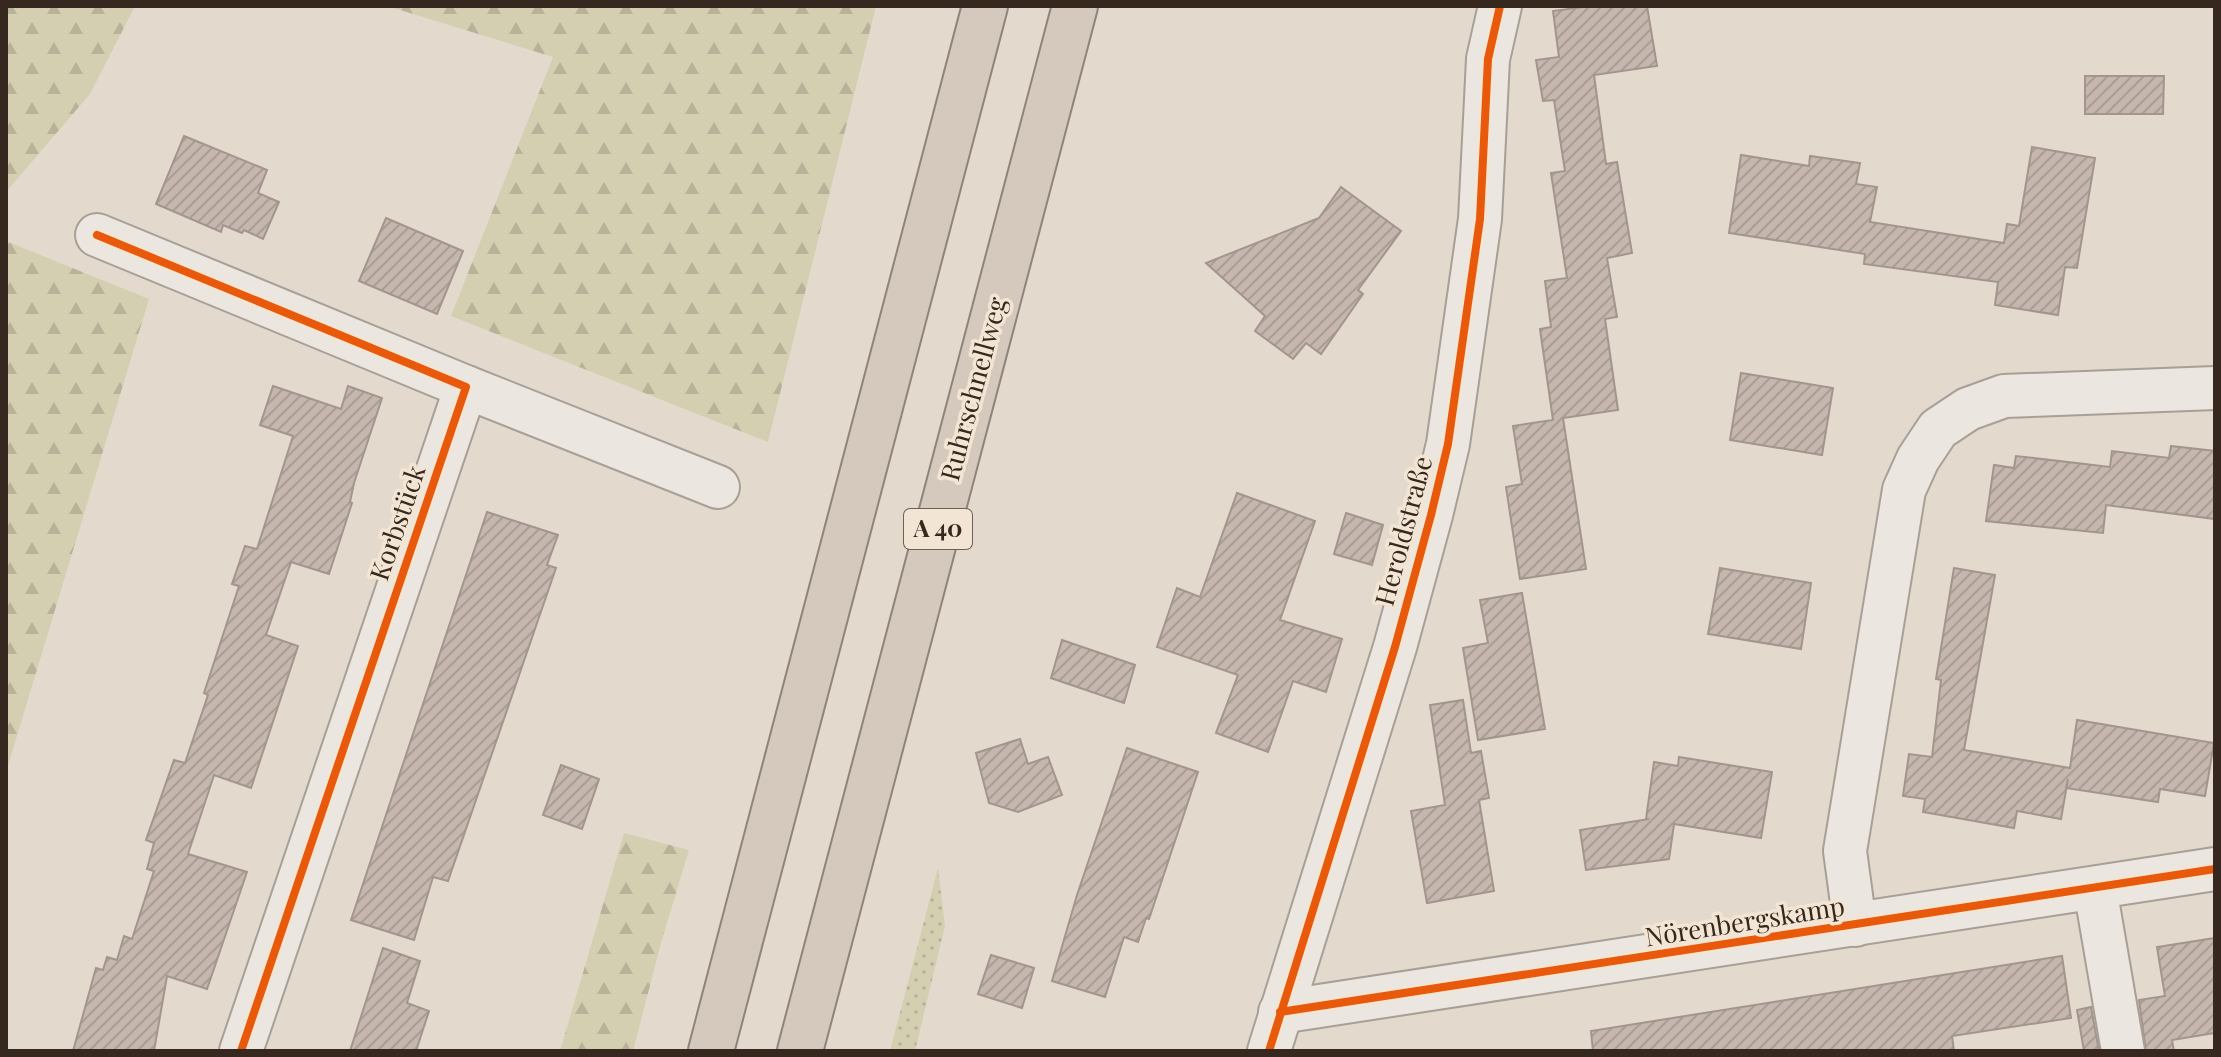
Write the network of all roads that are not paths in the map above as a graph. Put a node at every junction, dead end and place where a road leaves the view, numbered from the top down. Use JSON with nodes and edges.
{"nodes":[{"id":1,"x":985,"y":6,"type":"edge"},
{"id":2,"x":1075,"y":6,"type":"edge"},
{"id":3,"x":1500,"y":6,"type":"edge"},
{"id":4,"x":97,"y":235,"type":"dead end"},
{"id":5,"x":466,"y":387,"type":"junction"},
{"id":6,"x":2215,"y":388,"type":"edge"},
{"id":7,"x":718,"y":487,"type":"dead end"},
{"id":8,"x":2215,"y":869,"type":"edge"},
{"id":9,"x":2095,"y":888,"type":"junction"},
{"id":10,"x":1855,"y":925,"type":"junction"},
{"id":11,"x":1280,"y":1012,"type":"junction"},
{"id":12,"x":241,"y":1051,"type":"edge"},
{"id":13,"x":711,"y":1051,"type":"edge"},
{"id":14,"x":800,"y":1051,"type":"edge"},
{"id":15,"x":1269,"y":1051,"type":"edge"},
{"id":16,"x":2123,"y":1051,"type":"edge"}],
"edges":[{"from":1,"to":13,"type":"highway"},
{"from":2,"to":14,"type":"highway","name":"Ruhrschnellweg","number":"A 40"},
{"from":3,"to":11,"type":"street","name":"Heroldstraße"},
{"from":4,"to":5,"type":"street"},
{"from":5,"to":7,"type":"street"},
{"from":5,"to":12,"type":"street","name":"Korbstück"},
{"from":6,"to":10,"type":"street","name":"Nörenbergskamp"},
{"from":8,"to":9,"type":"street","name":"Nörenbergskamp"},
{"from":9,"to":10,"type":"street","name":"Nörenbergskamp"},
{"from":9,"to":16,"type":"street"},
{"from":10,"to":11,"type":"street","name":"Nörenbergskamp"},
{"from":11,"to":15,"type":"street","name":"Heroldstraße"}]}
